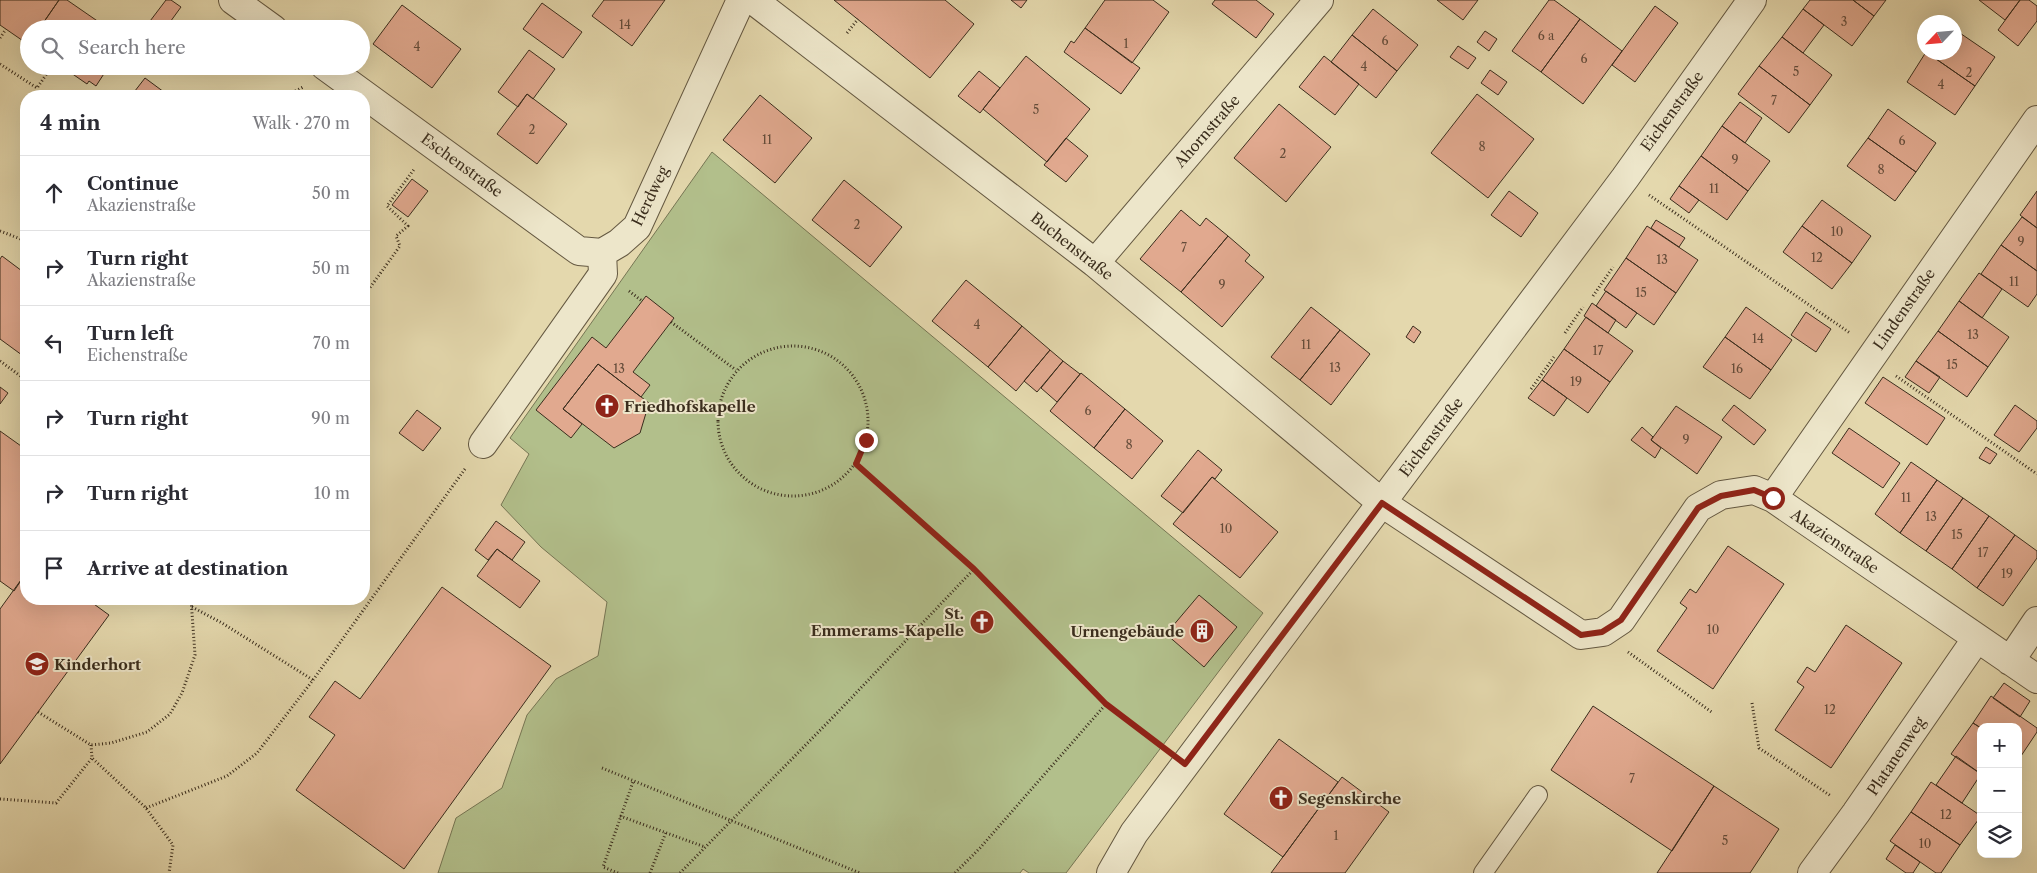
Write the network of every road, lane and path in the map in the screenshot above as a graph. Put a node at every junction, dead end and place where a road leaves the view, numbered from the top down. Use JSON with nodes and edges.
{"nodes":[{"id":1,"x":233,"y":0,"type":"edge"},
{"id":2,"x":741,"y":0,"type":"edge"},
{"id":3,"x":753,"y":0,"type":"edge"},
{"id":4,"x":1319,"y":0,"type":"edge"},
{"id":5,"x":1752,"y":0,"type":"edge"},
{"id":6,"x":261,"y":20,"type":"edge"},
{"id":7,"x":6,"y":29,"type":"dead end"},
{"id":8,"x":0,"y":38,"type":"edge"},
{"id":9,"x":0,"y":64,"type":"edge"},
{"id":10,"x":46,"y":75,"type":"edge"},
{"id":11,"x":337,"y":75,"type":"edge"},
{"id":12,"x":358,"y":90,"type":"edge"},
{"id":13,"x":370,"y":98,"type":"edge"},
{"id":14,"x":2037,"y":120,"type":"edge"},
{"id":15,"x":433,"y":144,"type":"junction"},
{"id":16,"x":1624,"y":178,"type":"junction"},
{"id":17,"x":0,"y":231,"type":"edge"},
{"id":18,"x":20,"y":239,"type":"edge"},
{"id":19,"x":602,"y":253,"type":"junction"},
{"id":20,"x":1095,"y":263,"type":"junction"},
{"id":21,"x":1613,"y":268,"type":"dead end"},
{"id":22,"x":370,"y":288,"type":"edge"},
{"id":23,"x":1593,"y":296,"type":"dead end"},
{"id":24,"x":1583,"y":307,"type":"dead end"},
{"id":25,"x":671,"y":322,"type":"dead end"},
{"id":26,"x":1564,"y":332,"type":"dead end"},
{"id":27,"x":1554,"y":357,"type":"dead end"},
{"id":28,"x":1870,"y":357,"type":"junction"},
{"id":29,"x":0,"y":361,"type":"edge"},
{"id":30,"x":736,"y":370,"type":"junction"},
{"id":31,"x":20,"y":376,"type":"edge"},
{"id":32,"x":1531,"y":389,"type":"dead end"},
{"id":33,"x":483,"y":444,"type":"joint"},
{"id":34,"x":856,"y":464,"type":"junction"},
{"id":35,"x":2037,"y":474,"type":"edge"},
{"id":36,"x":1773,"y":498,"type":"junction"},
{"id":37,"x":1382,"y":503,"type":"junction"},
{"id":38,"x":974,"y":569,"type":"junction"},
{"id":39,"x":370,"y":601,"type":"edge"},
{"id":40,"x":367,"y":605,"type":"edge"},
{"id":41,"x":191,"y":606,"type":"joint"},
{"id":42,"x":2037,"y":621,"type":"edge"},
{"id":43,"x":1602,"y":632,"type":"junction"},
{"id":44,"x":1976,"y":638,"type":"junction"},
{"id":45,"x":2010,"y":661,"type":"junction"},
{"id":46,"x":313,"y":680,"type":"junction"},
{"id":47,"x":2037,"y":680,"type":"edge"},
{"id":48,"x":1752,"y":703,"type":"dead end"},
{"id":49,"x":1106,"y":704,"type":"junction"},
{"id":50,"x":38,"y":712,"type":"dead end"},
{"id":51,"x":1713,"y":713,"type":"dead end"},
{"id":52,"x":91,"y":745,"type":"junction"},
{"id":53,"x":92,"y":758,"type":"junction"},
{"id":54,"x":1185,"y":764,"type":"junction"},
{"id":55,"x":602,"y":768,"type":"dead end"},
{"id":56,"x":632,"y":782,"type":"junction"},
{"id":57,"x":1538,"y":795,"type":"dead end"},
{"id":58,"x":0,"y":799,"type":"edge"},
{"id":59,"x":146,"y":808,"type":"junction"},
{"id":60,"x":1856,"y":813,"type":"junction"},
{"id":61,"x":620,"y":816,"type":"junction"},
{"id":62,"x":731,"y":822,"type":"junction"},
{"id":63,"x":666,"y":832,"type":"junction"},
{"id":64,"x":705,"y":847,"type":"junction"},
{"id":65,"x":1117,"y":871,"type":"edge"},
{"id":66,"x":169,"y":873,"type":"edge"},
{"id":67,"x":618,"y":873,"type":"edge"},
{"id":68,"x":650,"y":873,"type":"edge"},
{"id":69,"x":680,"y":873,"type":"edge"},
{"id":70,"x":860,"y":873,"type":"edge"},
{"id":71,"x":955,"y":873,"type":"edge"},
{"id":72,"x":1483,"y":873,"type":"edge"},
{"id":73,"x":1812,"y":873,"type":"edge"}],
"edges":[{"from":1,"to":6,"type":"street"},
{"from":2,"to":19,"type":"street","name":"Herdweg"},
{"from":3,"to":20,"type":"street","name":"Buchenstraße"},
{"from":4,"to":20,"type":"street","name":"Ahornstraße"},
{"from":5,"to":16,"type":"street","name":"Eichenstraße"},
{"from":7,"to":8,"type":"path"},
{"from":9,"to":10,"type":"path"},
{"from":11,"to":12,"type":"street","name":"Eschenstraße"},
{"from":13,"to":15,"type":"street","name":"Eschenstraße"},
{"from":14,"to":28,"type":"street","name":"Lindenstraße"},
{"from":15,"to":19,"type":"street","name":"Eschenstraße"},
{"from":15,"to":22,"type":"path"},
{"from":16,"to":28,"type":"path"},
{"from":16,"to":37,"type":"street","name":"Eichenstraße"},
{"from":17,"to":18,"type":"path"},
{"from":19,"to":33,"type":"street"},
{"from":20,"to":37,"type":"street","name":"Buchenstraße"},
{"from":21,"to":23,"type":"path"},
{"from":24,"to":26,"type":"path"},
{"from":25,"to":30,"type":"path"},
{"from":27,"to":32,"type":"path"},
{"from":28,"to":35,"type":"path"},
{"from":28,"to":36,"type":"street","name":"Lindenstraße"},
{"from":29,"to":31,"type":"path"},
{"from":30,"to":34,"type":"path"},
{"from":30,"to":34,"type":"path"},
{"from":33,"to":39,"type":"path"},
{"from":34,"to":38,"type":"path"},
{"from":36,"to":43,"type":"street","name":"Akazienstraße"},
{"from":36,"to":44,"type":"street","name":"Akazienstraße"},
{"from":37,"to":43,"type":"street"},
{"from":37,"to":54,"type":"street","name":"Eichenstraße"},
{"from":38,"to":49,"type":"path"},
{"from":38,"to":62,"type":"path"},
{"from":40,"to":46,"type":"path"},
{"from":41,"to":46,"type":"path"},
{"from":41,"to":52,"type":"path"},
{"from":42,"to":45,"type":"street"},
{"from":43,"to":51,"type":"path"},
{"from":44,"to":45,"type":"street","name":"Akazienstraße"},
{"from":44,"to":60,"type":"street","name":"Platanenweg"},
{"from":45,"to":47,"type":"street","name":"Akazienstraße"},
{"from":46,"to":59,"type":"path"},
{"from":48,"to":60,"type":"path"},
{"from":49,"to":54,"type":"path"},
{"from":49,"to":71,"type":"path"},
{"from":50,"to":52,"type":"path"},
{"from":52,"to":53,"type":"path"},
{"from":53,"to":58,"type":"path"},
{"from":53,"to":59,"type":"path"},
{"from":54,"to":65,"type":"street","name":"Eichenstraße"},
{"from":55,"to":56,"type":"path"},
{"from":56,"to":61,"type":"path"},
{"from":56,"to":62,"type":"path"},
{"from":57,"to":72,"type":"lane"},
{"from":59,"to":66,"type":"path"},
{"from":60,"to":73,"type":"street","name":"Platanenweg"},
{"from":61,"to":63,"type":"path"},
{"from":61,"to":67,"type":"path"},
{"from":62,"to":64,"type":"path"},
{"from":62,"to":70,"type":"path"},
{"from":63,"to":64,"type":"path"},
{"from":63,"to":68,"type":"path"},
{"from":64,"to":69,"type":"path"}]}
